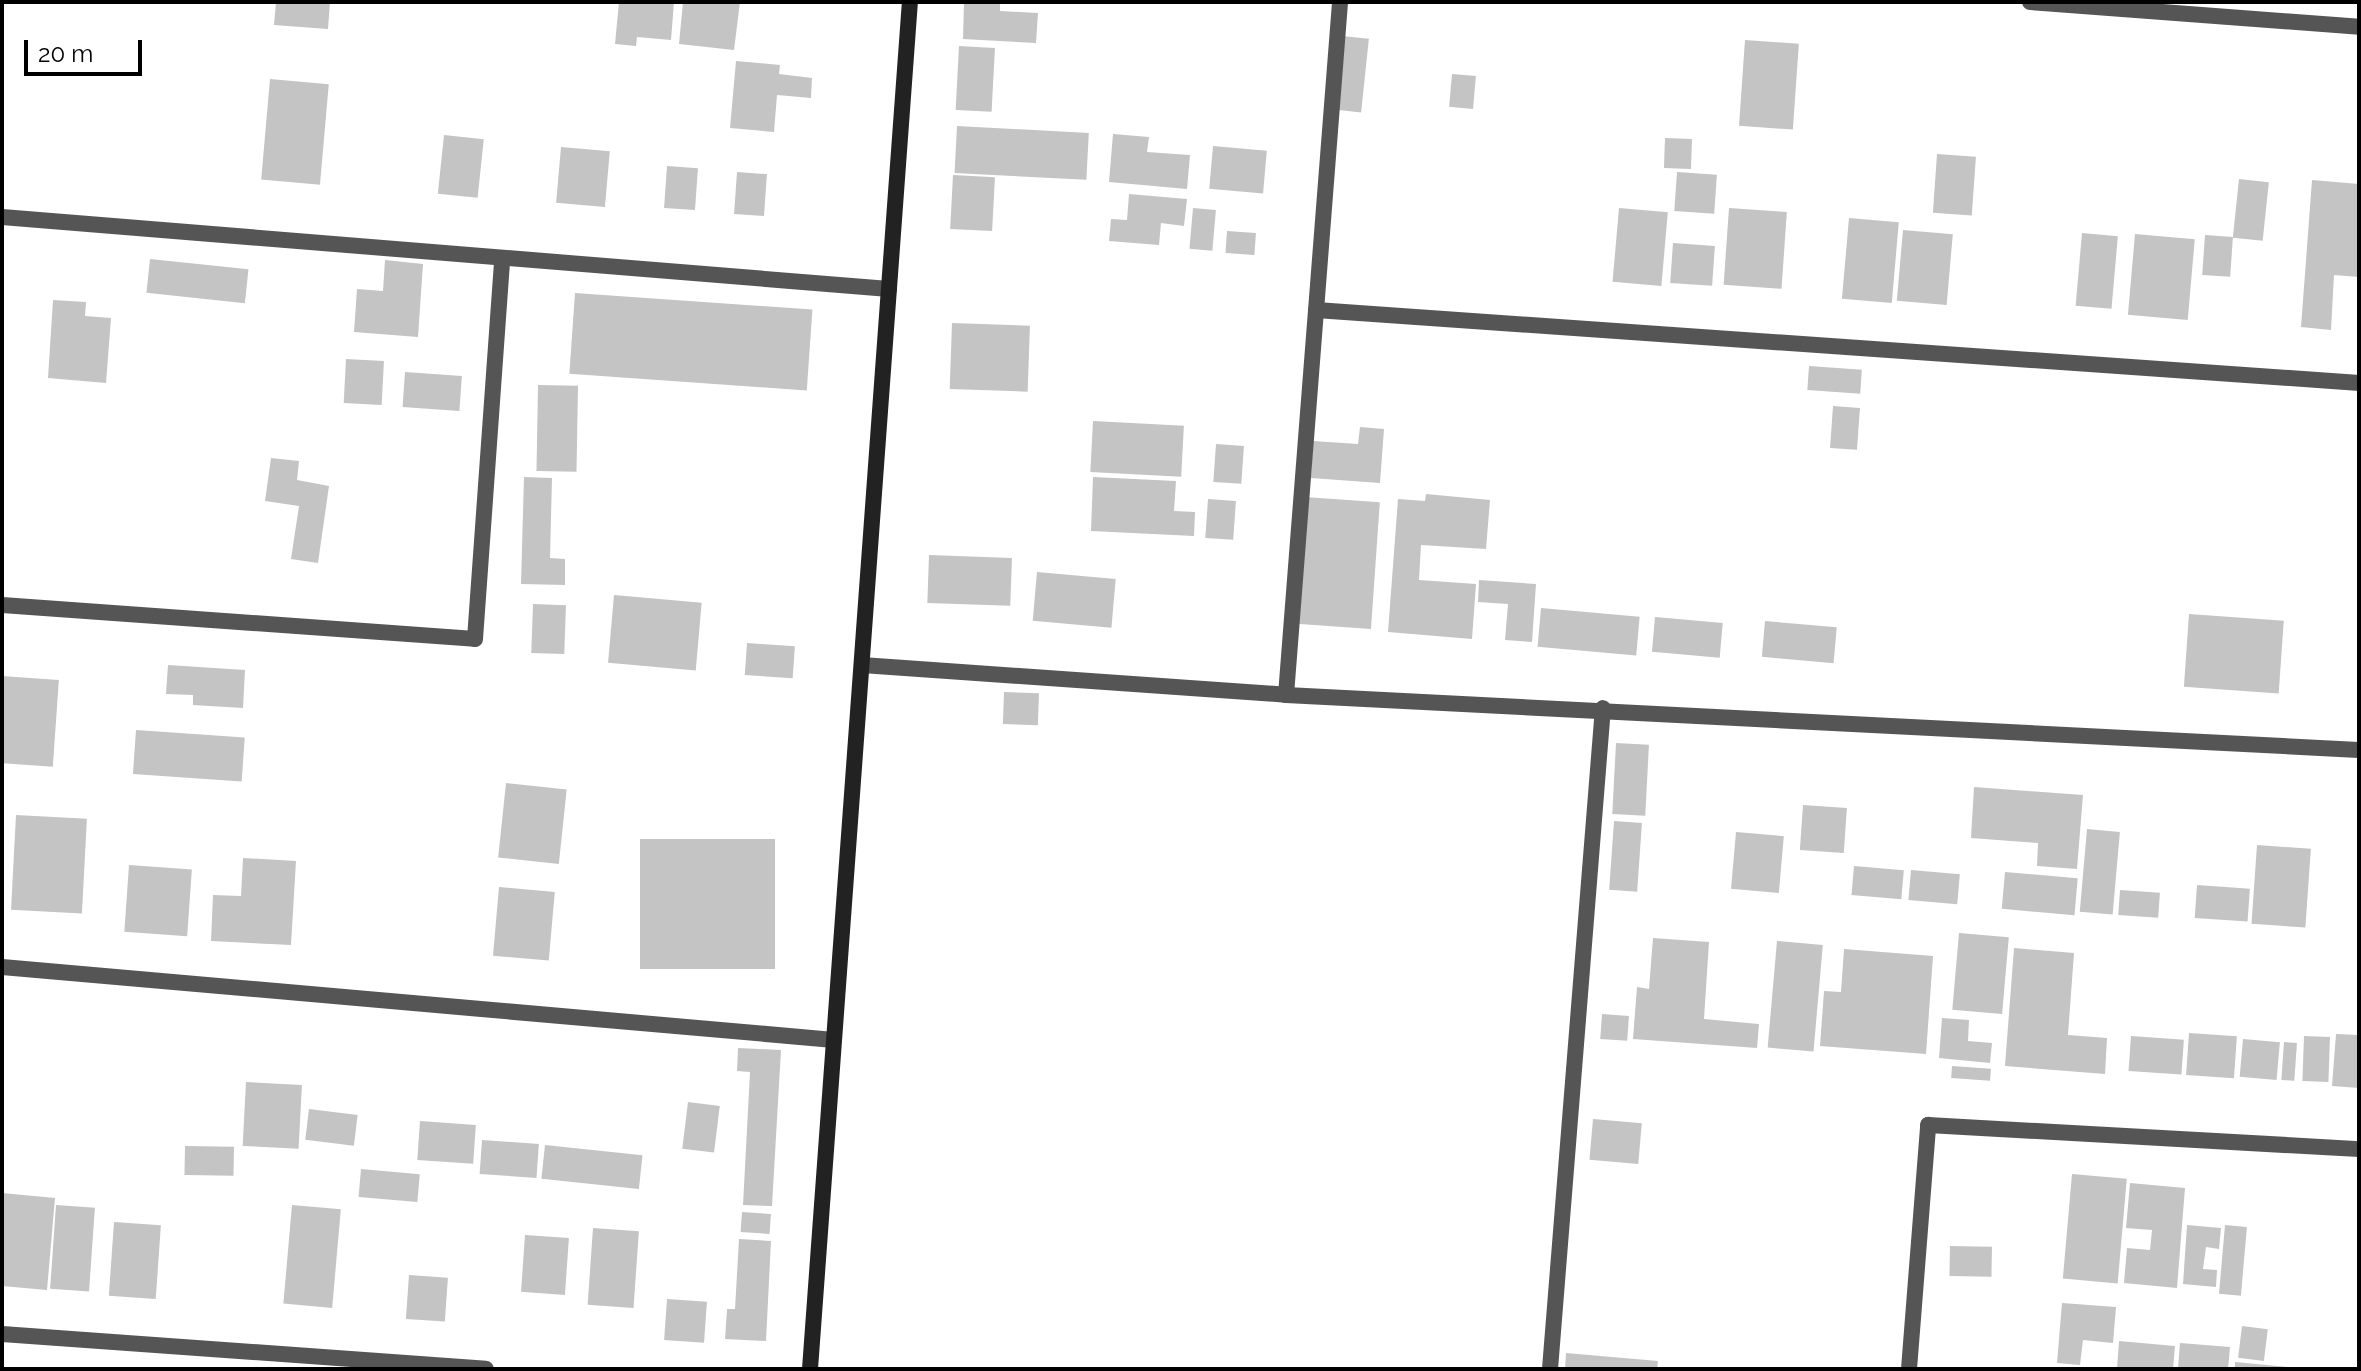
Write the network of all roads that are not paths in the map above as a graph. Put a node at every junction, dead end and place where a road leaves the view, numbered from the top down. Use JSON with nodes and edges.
{"nodes":[{"id":1,"x":910,"y":2,"type":"edge"},
{"id":2,"x":1340,"y":2,"type":"edge"},
{"id":3,"x":2030,"y":2,"type":"edge"},
{"id":4,"x":2359,"y":27,"type":"edge"},
{"id":5,"x":2,"y":217,"type":"edge"},
{"id":6,"x":502,"y":258,"type":"junction"},
{"id":7,"x":889,"y":289,"type":"junction"},
{"id":8,"x":1316,"y":310,"type":"junction"},
{"id":9,"x":2359,"y":383,"type":"edge"},
{"id":10,"x":2,"y":605,"type":"edge"},
{"id":11,"x":862,"y":665,"type":"junction"},
{"id":12,"x":1286,"y":695,"type":"junction"},
{"id":13,"x":1603,"y":708,"type":"junction"},
{"id":14,"x":2359,"y":750,"type":"edge"},
{"id":15,"x":2,"y":967,"type":"edge"},
{"id":16,"x":834,"y":1040,"type":"junction"},
{"id":17,"x":2359,"y":1149,"type":"edge"},
{"id":18,"x":2,"y":1334,"type":"edge"},
{"id":19,"x":486,"y":1369,"type":"edge"},
{"id":20,"x":810,"y":1369,"type":"edge"},
{"id":21,"x":1550,"y":1369,"type":"edge"},
{"id":22,"x":1909,"y":1369,"type":"edge"}],
"edges":[{"from":1,"to":7,"type":"street"},
{"from":2,"to":8,"type":"street"},
{"from":3,"to":4,"type":"street"},
{"from":5,"to":6,"type":"street"},
{"from":6,"to":7,"type":"street"},
{"from":6,"to":10,"type":"street"},
{"from":7,"to":11,"type":"street"},
{"from":8,"to":9,"type":"street"},
{"from":8,"to":12,"type":"street"},
{"from":11,"to":12,"type":"street"},
{"from":11,"to":16,"type":"street"},
{"from":12,"to":13,"type":"street"},
{"from":13,"to":14,"type":"street"},
{"from":13,"to":21,"type":"street"},
{"from":15,"to":16,"type":"street"},
{"from":16,"to":20,"type":"street"},
{"from":17,"to":22,"type":"street"},
{"from":18,"to":19,"type":"street"}]}
